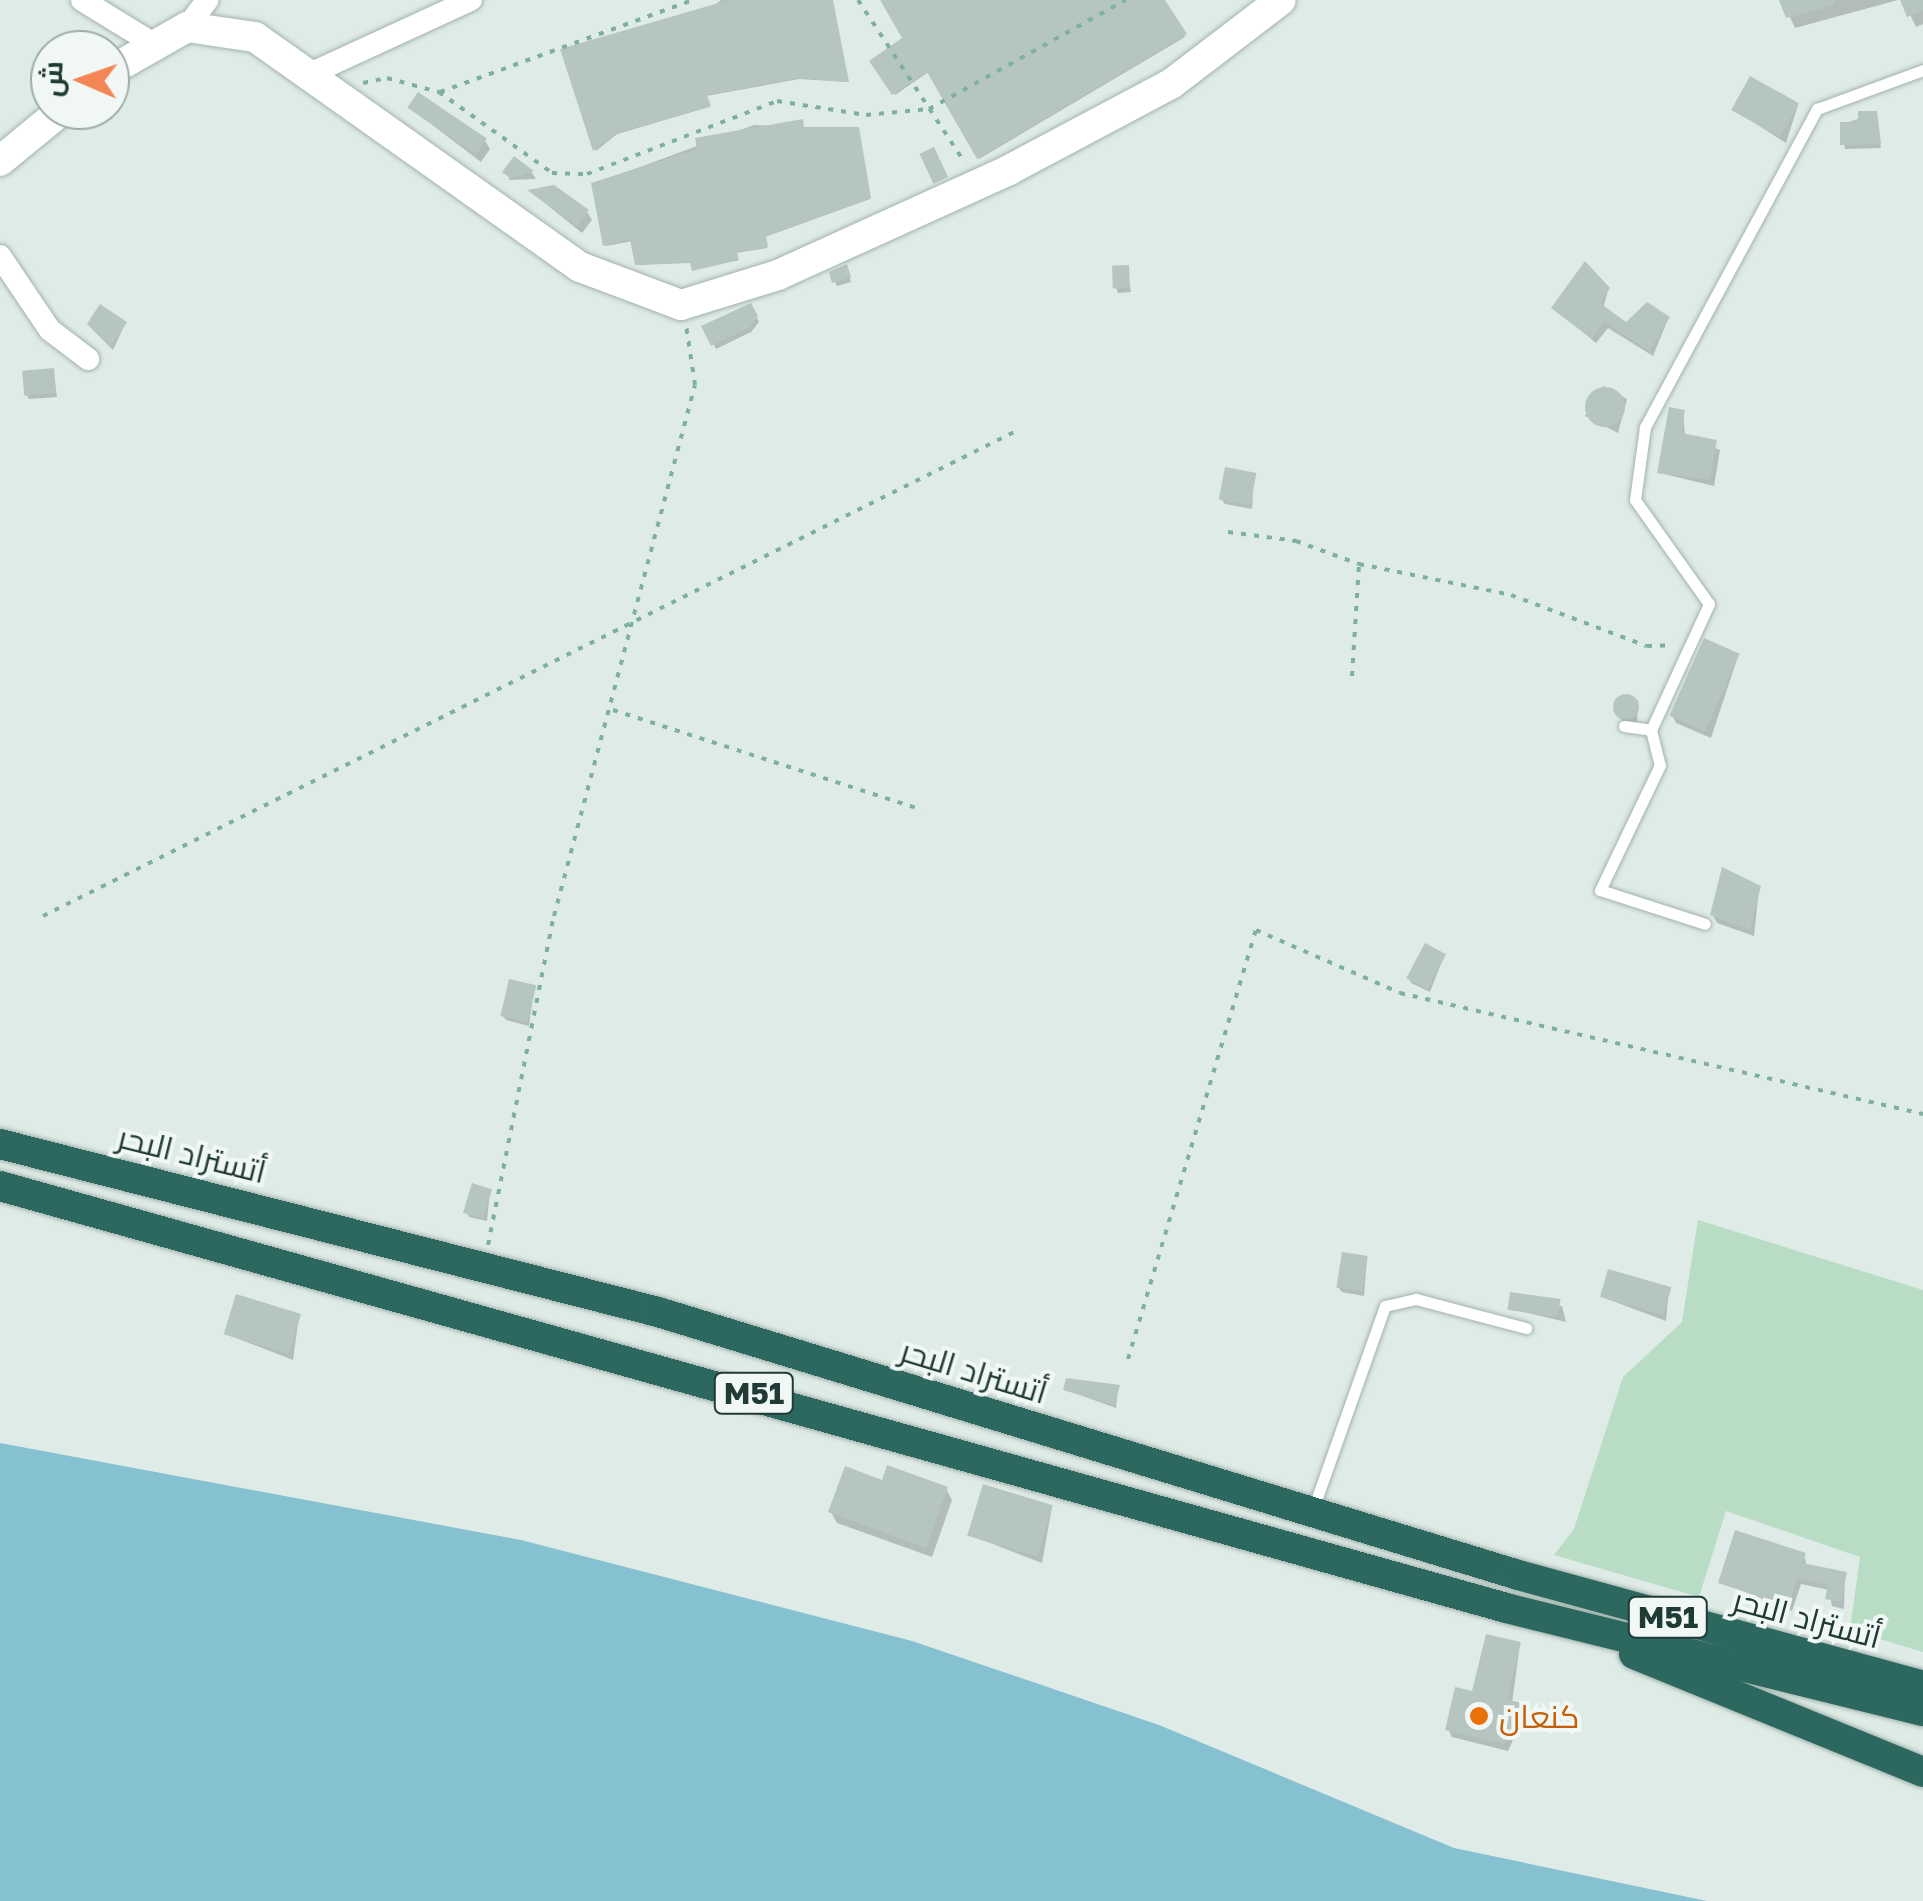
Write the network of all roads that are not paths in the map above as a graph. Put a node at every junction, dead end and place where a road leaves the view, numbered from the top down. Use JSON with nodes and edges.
{"nodes":[{"id":1,"x":82,"y":0,"type":"edge"},
{"id":2,"x":207,"y":0,"type":"edge"},
{"id":3,"x":471,"y":0,"type":"edge"},
{"id":4,"x":1281,"y":0,"type":"edge"},
{"id":5,"x":187,"y":27,"type":"junction"},
{"id":6,"x":148,"y":41,"type":"junction"},
{"id":7,"x":130,"y":55,"type":"edge"},
{"id":8,"x":1923,"y":70,"type":"edge"},
{"id":9,"x":312,"y":73,"type":"junction"},
{"id":10,"x":38,"y":130,"type":"edge"},
{"id":11,"x":0,"y":161,"type":"edge"},
{"id":12,"x":0,"y":256,"type":"edge"},
{"id":13,"x":88,"y":358,"type":"dead end"},
{"id":14,"x":1624,"y":726,"type":"dead end"},
{"id":15,"x":1651,"y":730,"type":"junction"},
{"id":16,"x":1705,"y":924,"type":"dead end"},
{"id":17,"x":0,"y":1140,"type":"edge"},
{"id":18,"x":0,"y":1186,"type":"edge"},
{"id":19,"x":670,"y":1316,"type":"junction"},
{"id":20,"x":716,"y":1328,"type":"junction"},
{"id":21,"x":1526,"y":1328,"type":"dead end"},
{"id":22,"x":651,"y":1364,"type":"junction"},
{"id":23,"x":696,"y":1377,"type":"junction"},
{"id":24,"x":1312,"y":1511,"type":"junction"},
{"id":25,"x":1518,"y":1575,"type":"junction"},
{"id":26,"x":1506,"y":1608,"type":"junction"},
{"id":27,"x":1547,"y":1618,"type":"junction"},
{"id":28,"x":1816,"y":1671,"type":"junction"},
{"id":29,"x":1923,"y":1686,"type":"edge"},
{"id":30,"x":1923,"y":1711,"type":"edge"},
{"id":31,"x":1923,"y":1772,"type":"edge"}],
"edges":[{"from":1,"to":6,"type":"street"},
{"from":2,"to":5,"type":"street"},
{"from":3,"to":9,"type":"street"},
{"from":4,"to":9,"type":"main road"},
{"from":5,"to":6,"type":"main road"},
{"from":5,"to":9,"type":"main road"},
{"from":6,"to":7,"type":"main road"},
{"from":8,"to":15,"type":"lane"},
{"from":10,"to":11,"type":"main road"},
{"from":12,"to":13,"type":"street"},
{"from":14,"to":15,"type":"lane"},
{"from":15,"to":16,"type":"lane"},
{"from":17,"to":19,"type":"highway","name":"أتستراد البحر","number":"M51"},
{"from":18,"to":22,"type":"highway","number":"M51"},
{"from":19,"to":20,"type":"highway","name":"أتستراد البحر","number":"M51"},
{"from":19,"to":22,"type":"highway"},
{"from":20,"to":23,"type":"highway"},
{"from":20,"to":24,"type":"highway","name":"أتستراد البحر","number":"M51"},
{"from":21,"to":24,"type":"lane"},
{"from":22,"to":23,"type":"highway","number":"M51"},
{"from":23,"to":26,"type":"highway","number":"M51"},
{"from":24,"to":25,"type":"highway","name":"أتستراد البحر","number":"M51"},
{"from":25,"to":26,"type":"highway"},
{"from":25,"to":28,"type":"highway","name":"أتستراد البحر","number":"M51"},
{"from":26,"to":27,"type":"highway","number":"M51"},
{"from":27,"to":28,"type":"highway"},
{"from":27,"to":31,"type":"highway","number":"M51"},
{"from":28,"to":29,"type":"highway","name":"أتستراد البحر"},
{"from":28,"to":30,"type":"highway"}]}
